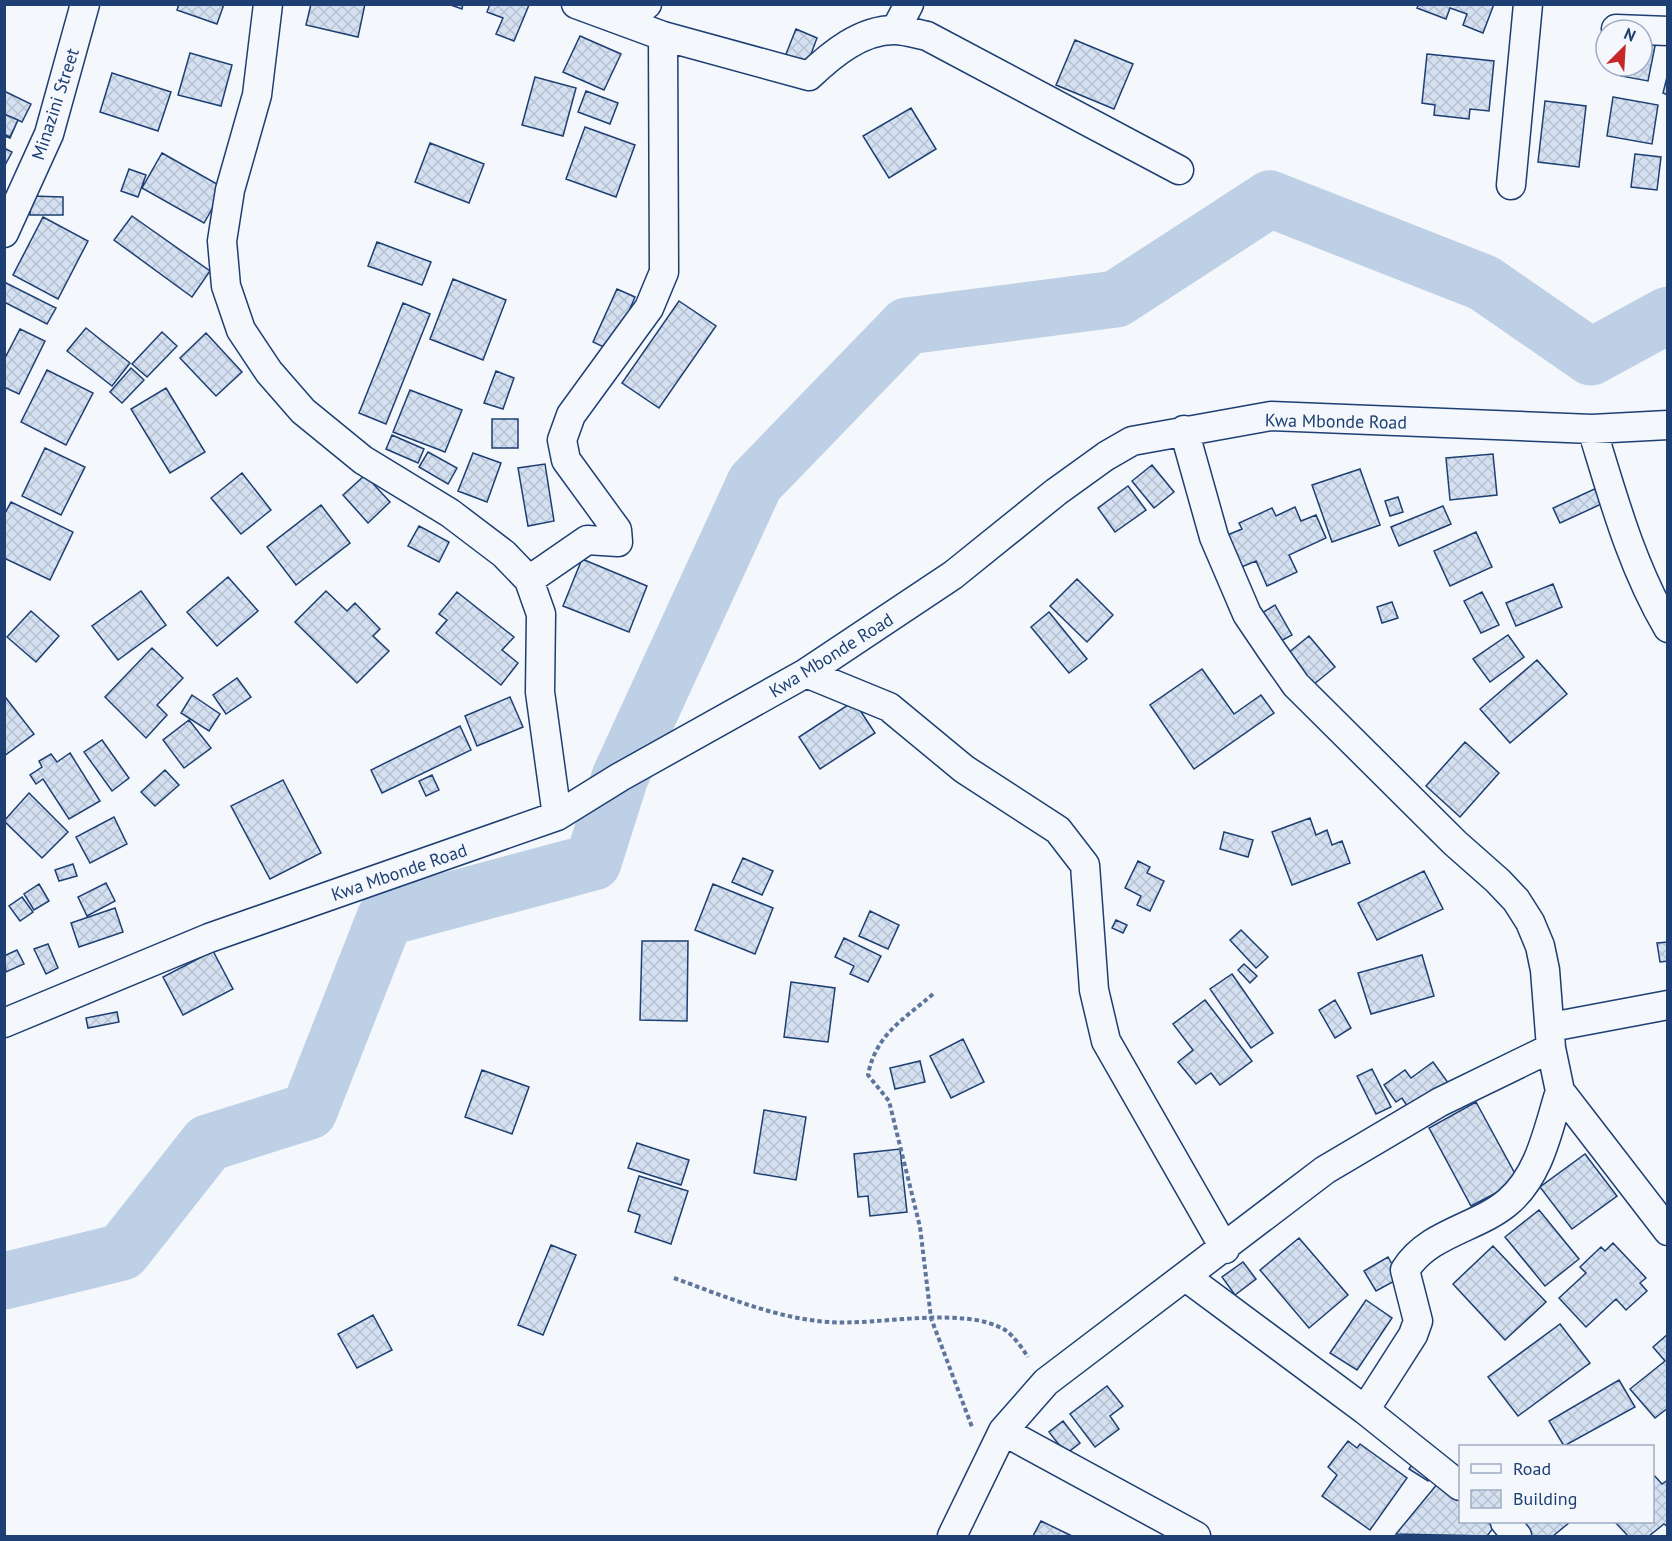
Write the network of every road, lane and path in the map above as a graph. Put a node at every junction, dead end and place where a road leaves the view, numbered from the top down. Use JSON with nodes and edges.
{"nodes":[{"id":1,"x":85,"y":4,"type":"edge"},
{"id":2,"x":268,"y":4,"type":"edge"},
{"id":3,"x":576,"y":4,"type":"edge"},
{"id":4,"x":909,"y":4,"type":"edge"},
{"id":5,"x":1528,"y":4,"type":"edge"},
{"id":6,"x":637,"y":13,"type":"edge"},
{"id":7,"x":896,"y":30,"type":"junction"},
{"id":8,"x":663,"y":36,"type":"junction"},
{"id":9,"x":1179,"y":170,"type":"dead end"},
{"id":10,"x":1510,"y":185,"type":"dead end"},
{"id":11,"x":4,"y":233,"type":"edge"},
{"id":12,"x":1668,"y":424,"type":"edge"},
{"id":13,"x":1592,"y":429,"type":"junction"},
{"id":14,"x":1184,"y":430,"type":"junction"},
{"id":15,"x":529,"y":580,"type":"junction"},
{"id":16,"x":1668,"y":627,"type":"edge"},
{"id":17,"x":806,"y":673,"type":"junction"},
{"id":18,"x":557,"y":816,"type":"junction"},
{"id":19,"x":933,"y":994,"type":"dead end"},
{"id":20,"x":1668,"y":1005,"type":"edge"},
{"id":21,"x":4,"y":1023,"type":"edge"},
{"id":22,"x":1551,"y":1038,"type":"junction"},
{"id":23,"x":1560,"y":1091,"type":"junction"},
{"id":24,"x":1668,"y":1232,"type":"edge"},
{"id":25,"x":1225,"y":1249,"type":"junction"},
{"id":26,"x":1186,"y":1277,"type":"junction"},
{"id":27,"x":674,"y":1278,"type":"dead end"},
{"id":28,"x":931,"y":1318,"type":"junction"},
{"id":29,"x":1046,"y":1382,"type":"junction"},
{"id":30,"x":1365,"y":1410,"type":"junction"},
{"id":31,"x":1003,"y":1431,"type":"junction"},
{"id":32,"x":986,"y":1464,"type":"junction"},
{"id":33,"x":1459,"y":1483,"type":"edge"},
{"id":34,"x":1507,"y":1523,"type":"edge"},
{"id":35,"x":952,"y":1536,"type":"edge"},
{"id":36,"x":1196,"y":1536,"type":"edge"},
{"id":37,"x":1517,"y":1536,"type":"edge"}],
"edges":[{"from":1,"to":11,"type":"street","name":"Minazini Street"},
{"from":2,"to":15,"type":"street"},
{"from":3,"to":6,"type":"street"},
{"from":4,"to":7,"type":"street"},
{"from":5,"to":10,"type":"street"},
{"from":6,"to":8,"type":"street"},
{"from":7,"to":8,"type":"street"},
{"from":7,"to":9,"type":"street"},
{"from":8,"to":15,"type":"street"},
{"from":12,"to":13,"type":"street","name":"Kwa Mbonde Road"},
{"from":13,"to":14,"type":"street","name":"Kwa Mbonde Road"},
{"from":13,"to":16,"type":"street"},
{"from":14,"to":17,"type":"street","name":"Kwa Mbonde Road"},
{"from":14,"to":22,"type":"street"},
{"from":15,"to":18,"type":"street"},
{"from":17,"to":18,"type":"street","name":"Kwa Mbonde Road"},
{"from":17,"to":25,"type":"street"},
{"from":18,"to":21,"type":"street","name":"Kwa Mbonde Road"},
{"from":19,"to":28,"type":"path"},
{"from":20,"to":22,"type":"street"},
{"from":22,"to":23,"type":"street"},
{"from":22,"to":25,"type":"street"},
{"from":23,"to":24,"type":"street"},
{"from":23,"to":30,"type":"street"},
{"from":25,"to":26,"type":"street"},
{"from":26,"to":29,"type":"street"},
{"from":26,"to":30,"type":"street"},
{"from":27,"to":28,"type":"path"},
{"from":28,"to":29,"type":"path"},
{"from":28,"to":32,"type":"path"},
{"from":29,"to":31,"type":"street"},
{"from":30,"to":33,"type":"street"},
{"from":31,"to":32,"type":"street"},
{"from":31,"to":36,"type":"street"},
{"from":32,"to":35,"type":"street"},
{"from":34,"to":37,"type":"street"}]}
